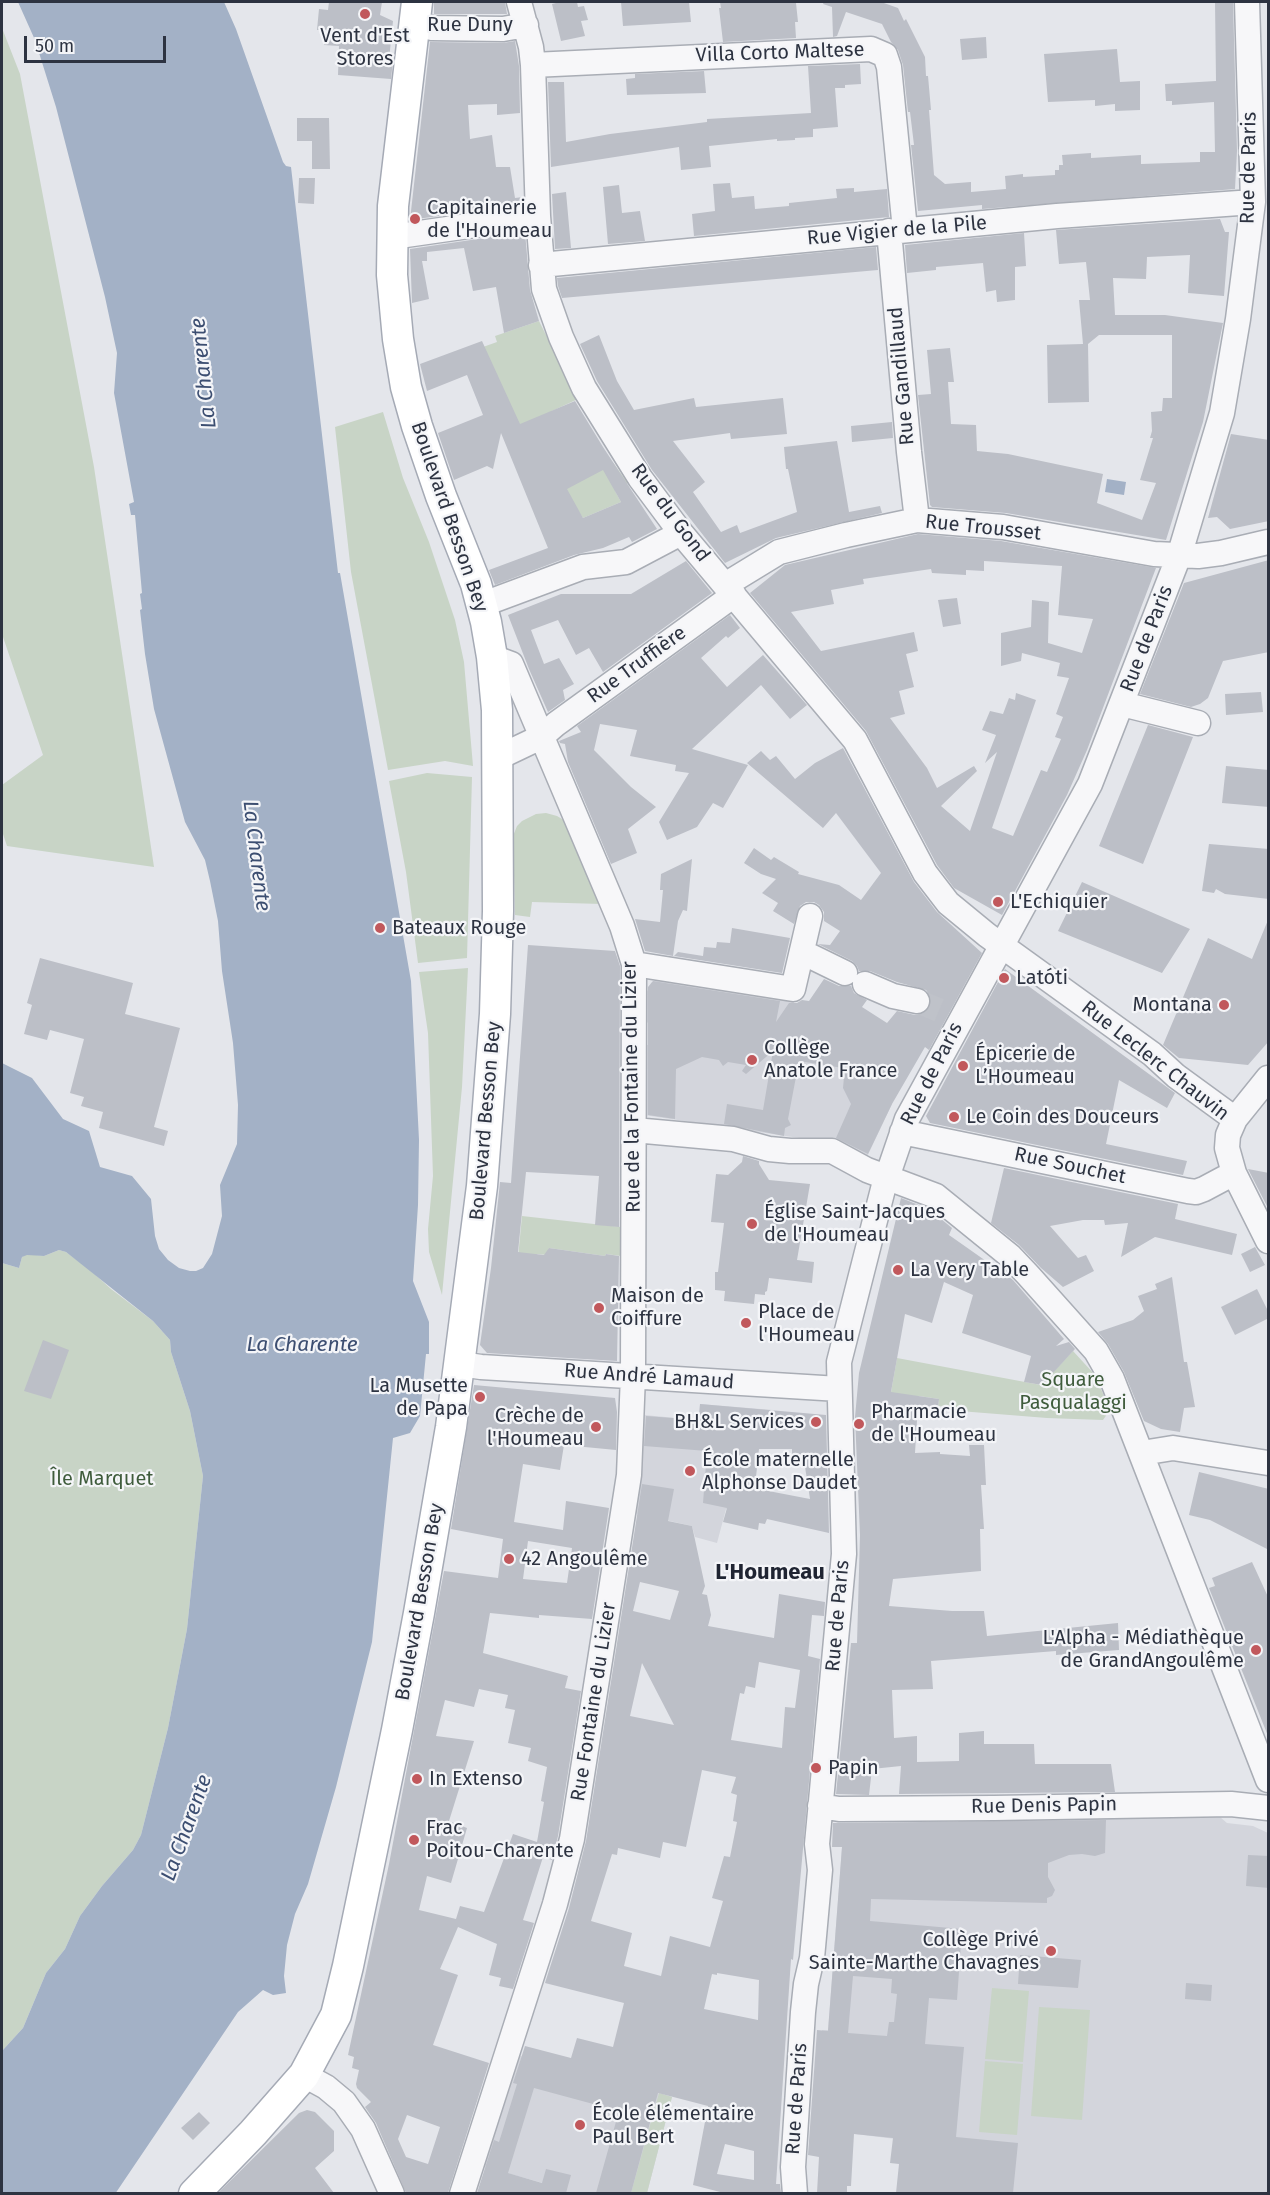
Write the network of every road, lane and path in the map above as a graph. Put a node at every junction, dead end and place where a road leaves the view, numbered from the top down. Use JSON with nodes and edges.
{"nodes":[{"id":1,"x":519,"y":2,"type":"edge"},
{"id":2,"x":1247,"y":2,"type":"edge"},
{"id":3,"x":415,"y":13,"type":"edge"},
{"id":4,"x":526,"y":25,"type":"junction"},
{"id":5,"x":533,"y":65,"type":"junction"},
{"id":6,"x":1253,"y":202,"type":"junction"},
{"id":7,"x":538,"y":216,"type":"junction"},
{"id":8,"x":897,"y":231,"type":"junction"},
{"id":9,"x":392,"y":237,"type":"junction"},
{"id":10,"x":541,"y":265,"type":"junction"},
{"id":11,"x":918,"y":520,"type":"junction"},
{"id":12,"x":681,"y":533,"type":"junction"},
{"id":13,"x":1269,"y":542,"type":"edge"},
{"id":14,"x":1180,"y":553,"type":"junction"},
{"id":15,"x":730,"y":590,"type":"junction"},
{"id":16,"x":481,"y":605,"type":"junction"},
{"id":17,"x":492,"y":657,"type":"junction"},
{"id":18,"x":1122,"y":704,"type":"junction"},
{"id":19,"x":1198,"y":723,"type":"dead end"},
{"id":20,"x":541,"y":736,"type":"junction"},
{"id":21,"x":497,"y":758,"type":"junction"},
{"id":22,"x":810,"y":916,"type":"dead end"},
{"id":23,"x":1001,"y":945,"type":"junction"},
{"id":24,"x":802,"y":952,"type":"junction"},
{"id":25,"x":634,"y":964,"type":"junction"},
{"id":26,"x":917,"y":1001,"type":"tunnel mouth"},
{"id":27,"x":1269,"y":1078,"type":"edge"},
{"id":28,"x":1235,"y":1119,"type":"junction"},
{"id":29,"x":634,"y":1130,"type":"junction"},
{"id":30,"x":902,"y":1132,"type":"junction"},
{"id":31,"x":1234,"y":1173,"type":"junction"},
{"id":32,"x":886,"y":1177,"type":"junction"},
{"id":33,"x":1269,"y":1241,"type":"edge"},
{"id":34,"x":460,"y":1364,"type":"junction"},
{"id":35,"x":633,"y":1375,"type":"junction"},
{"id":36,"x":839,"y":1389,"type":"junction"},
{"id":37,"x":1143,"y":1453,"type":"junction"},
{"id":38,"x":1269,"y":1463,"type":"edge"},
{"id":39,"x":1269,"y":1780,"type":"edge"},
{"id":40,"x":820,"y":1806,"type":"junction"},
{"id":41,"x":1269,"y":1808,"type":"edge"},
{"id":42,"x":304,"y":2075,"type":"junction"},
{"id":43,"x":194,"y":2193,"type":"edge"},
{"id":44,"x":392,"y":2193,"type":"edge"},
{"id":45,"x":462,"y":2193,"type":"edge"},
{"id":46,"x":795,"y":2193,"type":"edge"}],
"edges":[{"from":1,"to":4,"type":"street","name":"Rue du Gond"},
{"from":2,"to":6,"type":"street","name":"Rue de Paris"},
{"from":3,"to":4,"type":"street","name":"Rue Duny"},
{"from":3,"to":9,"type":"main road","name":"Boulevard Besson Bey"},
{"from":4,"to":5,"type":"street","name":"Rue du Gond"},
{"from":5,"to":7,"type":"street","name":"Rue du Gond"},
{"from":5,"to":8,"type":"street","name":"Villa Corto Maltese"},
{"from":6,"to":8,"type":"street","name":"Rue Vigier de la Pile"},
{"from":6,"to":14,"type":"street","name":"Rue de Paris"},
{"from":7,"to":9,"type":"street"},
{"from":7,"to":10,"type":"street","name":"Rue du Gond"},
{"from":8,"to":10,"type":"street","name":"Rue Vigier de la Pile"},
{"from":8,"to":11,"type":"street","name":"Rue Gandillaud"},
{"from":9,"to":16,"type":"main road","name":"Boulevard Besson Bey"},
{"from":10,"to":12,"type":"street","name":"Rue du Gond"},
{"from":11,"to":14,"type":"street","name":"Rue Trousset"},
{"from":11,"to":15,"type":"street","name":"Rue Trousset"},
{"from":12,"to":15,"type":"street","name":"Rue du Gond"},
{"from":12,"to":16,"type":"street"},
{"from":13,"to":14,"type":"street","name":"Rue Trousset"},
{"from":14,"to":18,"type":"street","name":"Rue de Paris"},
{"from":15,"to":20,"type":"street","name":"Rue Truffière"},
{"from":15,"to":23,"type":"street","name":"Rue du Gond"},
{"from":16,"to":17,"type":"main road","name":"Boulevard Besson Bey"},
{"from":17,"to":20,"type":"street","name":"Rue de la Fontaine du Lizier"},
{"from":17,"to":21,"type":"main road","name":"Boulevard Besson Bey"},
{"from":18,"to":19,"type":"street"},
{"from":18,"to":23,"type":"street","name":"Rue de Paris"},
{"from":20,"to":21,"type":"street","name":"Rue Truffière"},
{"from":20,"to":25,"type":"street","name":"Rue de la Fontaine du Lizier"},
{"from":21,"to":34,"type":"main road","name":"Boulevard Besson Bey"},
{"from":22,"to":24,"type":"street"},
{"from":23,"to":28,"type":"street","name":"Rue Leclerc Chauvin"},
{"from":23,"to":30,"type":"street","name":"Rue de Paris"},
{"from":24,"to":25,"type":"street"},
{"from":24,"to":26,"type":"street"},
{"from":25,"to":29,"type":"street","name":"Rue de la Fontaine du Lizier"},
{"from":27,"to":28,"type":"street"},
{"from":28,"to":31,"type":"street","name":"Rue Leclerc Chauvin"},
{"from":29,"to":32,"type":"street"},
{"from":29,"to":35,"type":"street","name":"Rue de la Fontaine du Lizier"},
{"from":30,"to":31,"type":"street","name":"Rue Souchet"},
{"from":30,"to":32,"type":"street","name":"Rue de Paris"},
{"from":31,"to":33,"type":"street","name":"Rue Leclerc Chauvin"},
{"from":32,"to":36,"type":"street","name":"Rue de Paris"},
{"from":32,"to":37,"type":"street"},
{"from":34,"to":35,"type":"street","name":"Rue André Lamaud"},
{"from":34,"to":42,"type":"main road","name":"Boulevard Besson Bey"},
{"from":35,"to":36,"type":"street","name":"Rue André Lamaud"},
{"from":35,"to":45,"type":"street","name":"Rue Fontaine du Lizier"},
{"from":36,"to":40,"type":"street","name":"Rue de Paris"},
{"from":37,"to":38,"type":"street"},
{"from":37,"to":39,"type":"street"},
{"from":40,"to":41,"type":"street","name":"Rue Denis Papin"},
{"from":40,"to":46,"type":"street","name":"Rue de Paris"},
{"from":42,"to":43,"type":"main road","name":"Boulevard Besson Bey"},
{"from":42,"to":44,"type":"street"}]}
